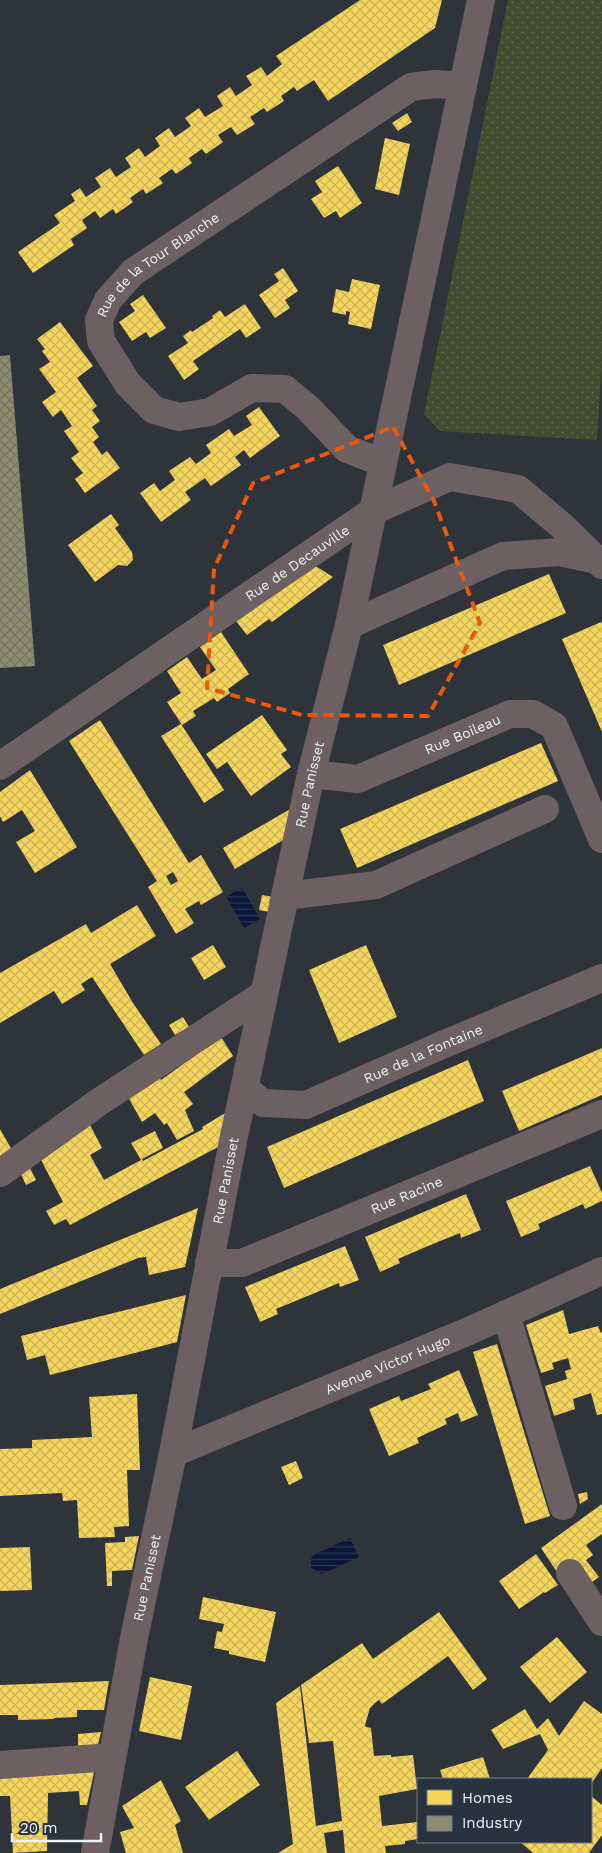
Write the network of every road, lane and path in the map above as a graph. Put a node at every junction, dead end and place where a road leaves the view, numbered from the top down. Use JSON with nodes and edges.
{"nodes":[{"id":1,"x":481,"y":0,"type":"edge"},
{"id":2,"x":463,"y":86,"type":"junction"},
{"id":3,"x":383,"y":463,"type":"junction"},
{"id":4,"x":373,"y":511,"type":"junction"},
{"id":5,"x":600,"y":563,"type":"edge"},
{"id":6,"x":349,"y":625,"type":"junction"},
{"id":7,"x":0,"y":766,"type":"edge"},
{"id":8,"x":311,"y":774,"type":"junction"},
{"id":9,"x":545,"y":809,"type":"dead end"},
{"id":10,"x":602,"y":839,"type":"edge"},
{"id":11,"x":285,"y":896,"type":"junction"},
{"id":12,"x":602,"y":978,"type":"edge"},
{"id":13,"x":264,"y":994,"type":"junction"},
{"id":14,"x":244,"y":1088,"type":"junction"},
{"id":15,"x":602,"y":1114,"type":"edge"},
{"id":16,"x":0,"y":1173,"type":"edge"},
{"id":17,"x":210,"y":1263,"type":"junction"},
{"id":18,"x":602,"y":1271,"type":"edge"},
{"id":19,"x":506,"y":1314,"type":"junction"},
{"id":20,"x":173,"y":1453,"type":"junction"},
{"id":21,"x":563,"y":1506,"type":"dead end"},
{"id":22,"x":570,"y":1573,"type":"dead end"},
{"id":23,"x":602,"y":1622,"type":"edge"},
{"id":24,"x":112,"y":1757,"type":"junction"},
{"id":25,"x":0,"y":1765,"type":"edge"},
{"id":26,"x":95,"y":1853,"type":"edge"}],
"edges":[{"from":1,"to":2,"type":"street","name":"Rue Panisset"},
{"from":2,"to":3,"type":"street","name":"Rue Panisset"},
{"from":2,"to":3,"type":"street","name":"Rue de la Tour Blanche"},
{"from":3,"to":4,"type":"street","name":"Rue Panisset"},
{"from":4,"to":5,"type":"street","name":"Rue de Decauville"},
{"from":4,"to":6,"type":"street","name":"Rue Panisset"},
{"from":4,"to":7,"type":"street","name":"Rue de Decauville"},
{"from":5,"to":6,"type":"street"},
{"from":6,"to":8,"type":"street","name":"Rue Panisset"},
{"from":8,"to":10,"type":"street","name":"Rue Boileau"},
{"from":8,"to":11,"type":"street","name":"Rue Panisset"},
{"from":9,"to":11,"type":"street"},
{"from":11,"to":13,"type":"street","name":"Rue Panisset"},
{"from":12,"to":14,"type":"street","name":"Rue de la Fontaine"},
{"from":13,"to":14,"type":"street","name":"Rue Panisset"},
{"from":13,"to":16,"type":"street"},
{"from":14,"to":17,"type":"street","name":"Rue Panisset"},
{"from":15,"to":17,"type":"street","name":"Rue Racine"},
{"from":17,"to":20,"type":"street","name":"Rue Panisset"},
{"from":18,"to":19,"type":"street","name":"Avenue Victor Hugo"},
{"from":19,"to":20,"type":"street","name":"Avenue Victor Hugo"},
{"from":19,"to":21,"type":"street"},
{"from":20,"to":24,"type":"street","name":"Rue Panisset"},
{"from":22,"to":23,"type":"street"},
{"from":24,"to":25,"type":"street"},
{"from":24,"to":26,"type":"street","name":"Rue Panisset"}]}
